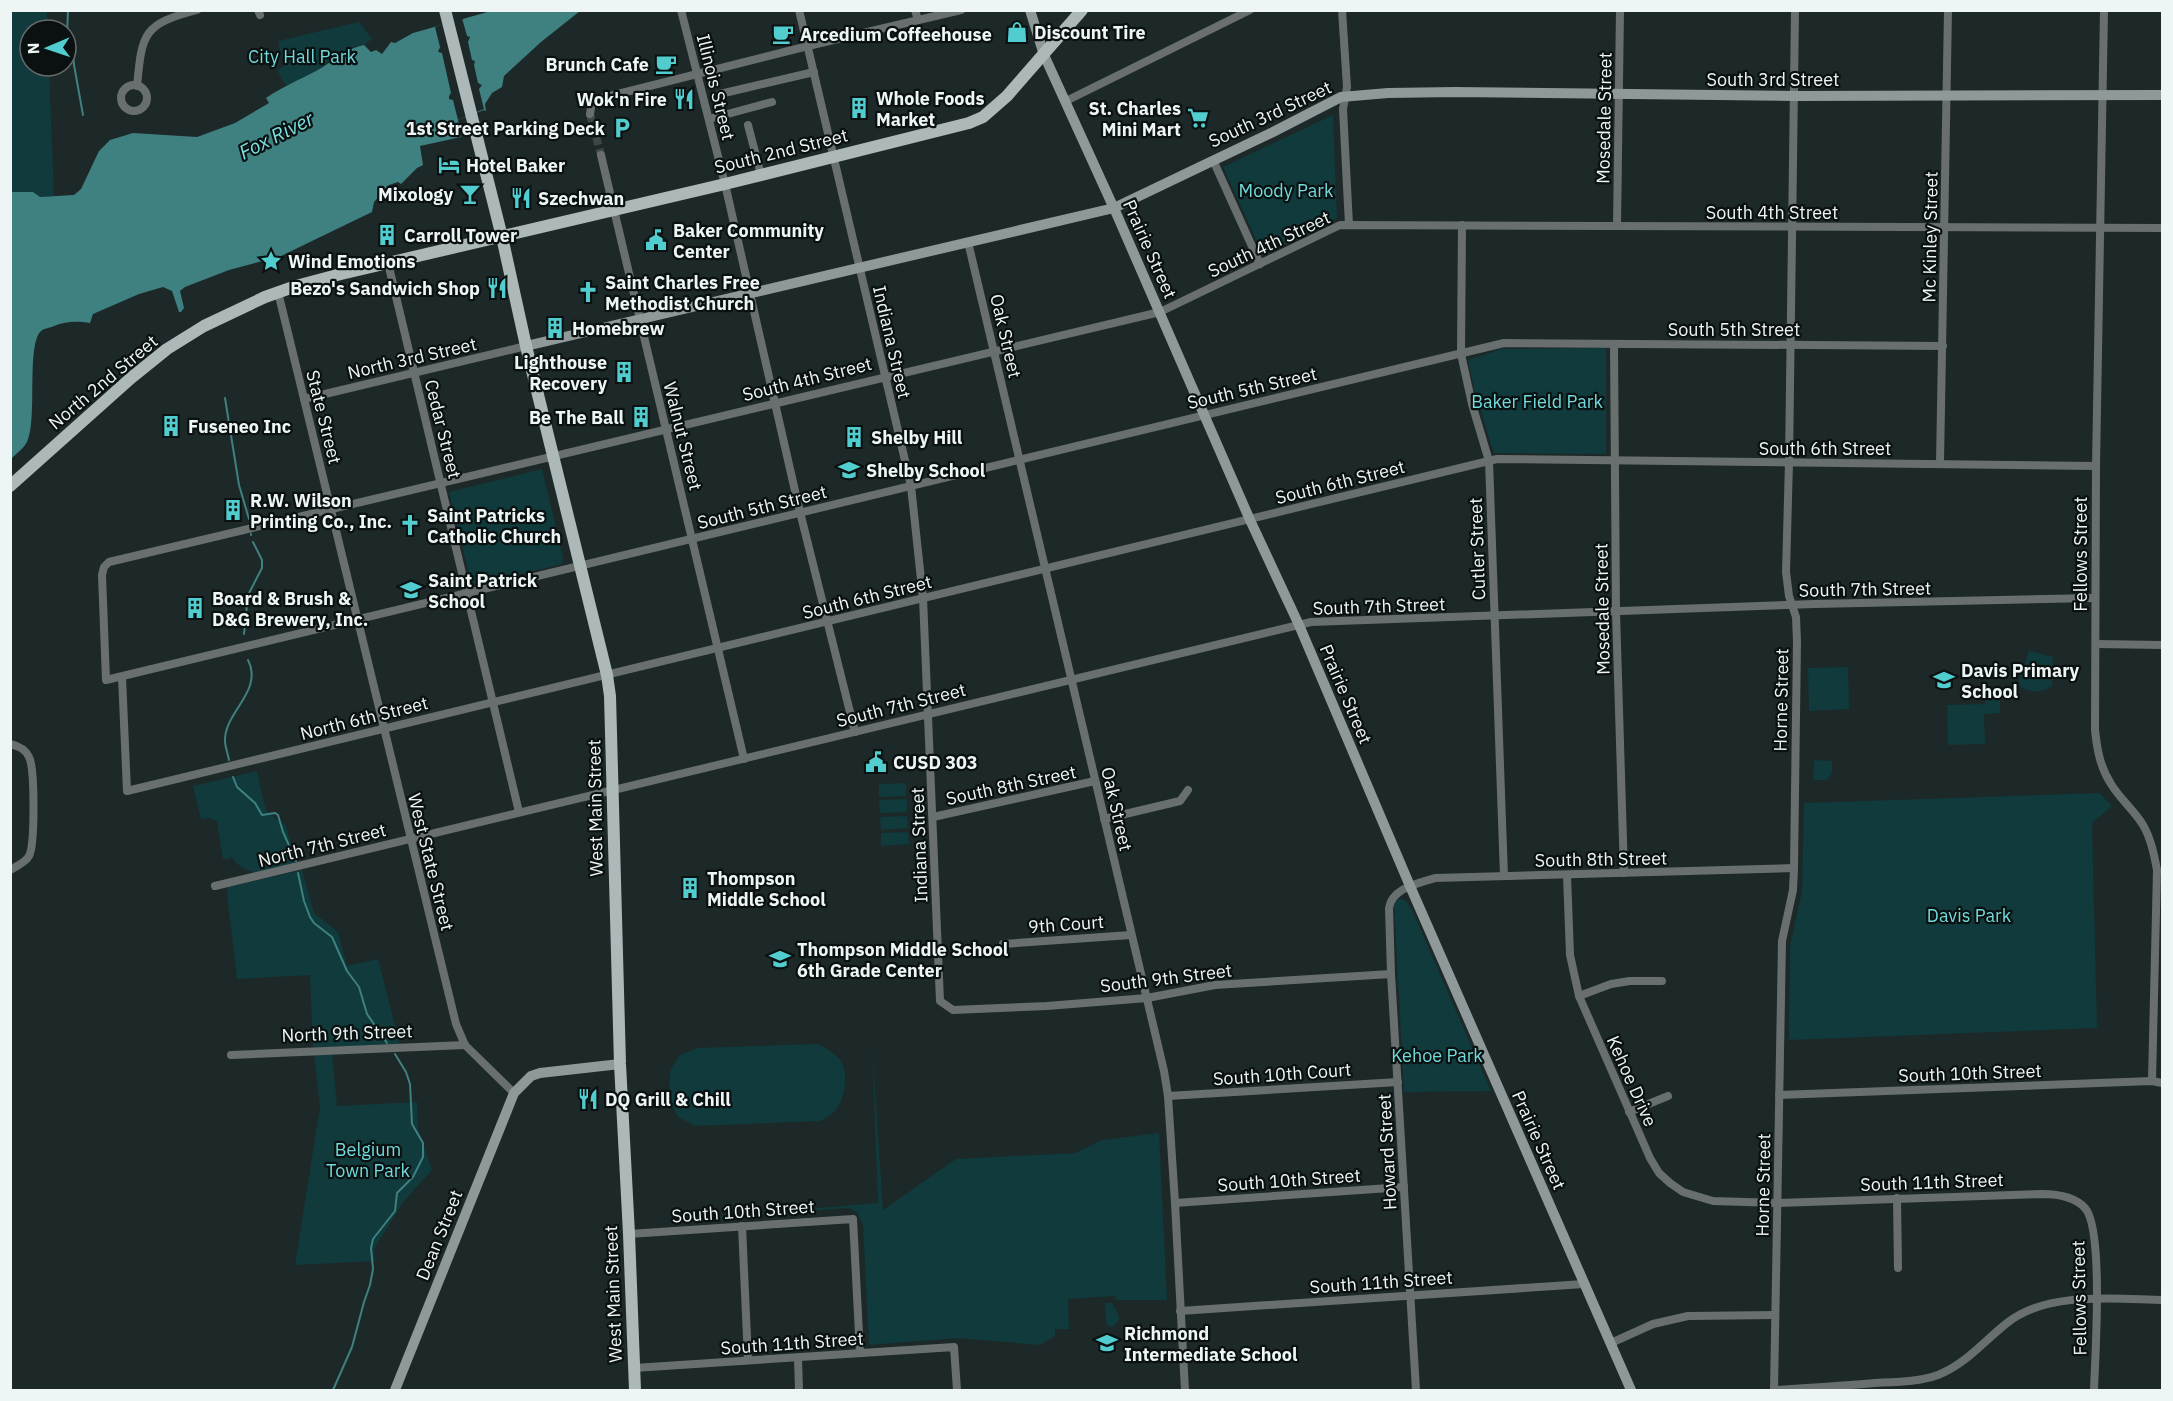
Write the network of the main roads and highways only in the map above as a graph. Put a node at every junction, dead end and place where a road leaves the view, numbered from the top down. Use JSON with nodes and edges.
{"nodes":[{"id":1,"x":1082,"y":10,"type":"edge"},
{"id":2,"x":446,"y":16,"type":"edge"},
{"id":3,"x":502,"y":237,"type":"junction"},
{"id":4,"x":10,"y":486,"type":"edge"},
{"id":5,"x":635,"y":1390,"type":"edge"}],
"edges":[{"from":1,"to":3,"type":"main road","name":"South 2nd Street"},
{"from":2,"to":3,"type":"main road","name":"West Main Street"},
{"from":3,"to":4,"type":"main road","name":"North 2nd Street"},
{"from":3,"to":5,"type":"main road","name":"West Main Street"}]}
